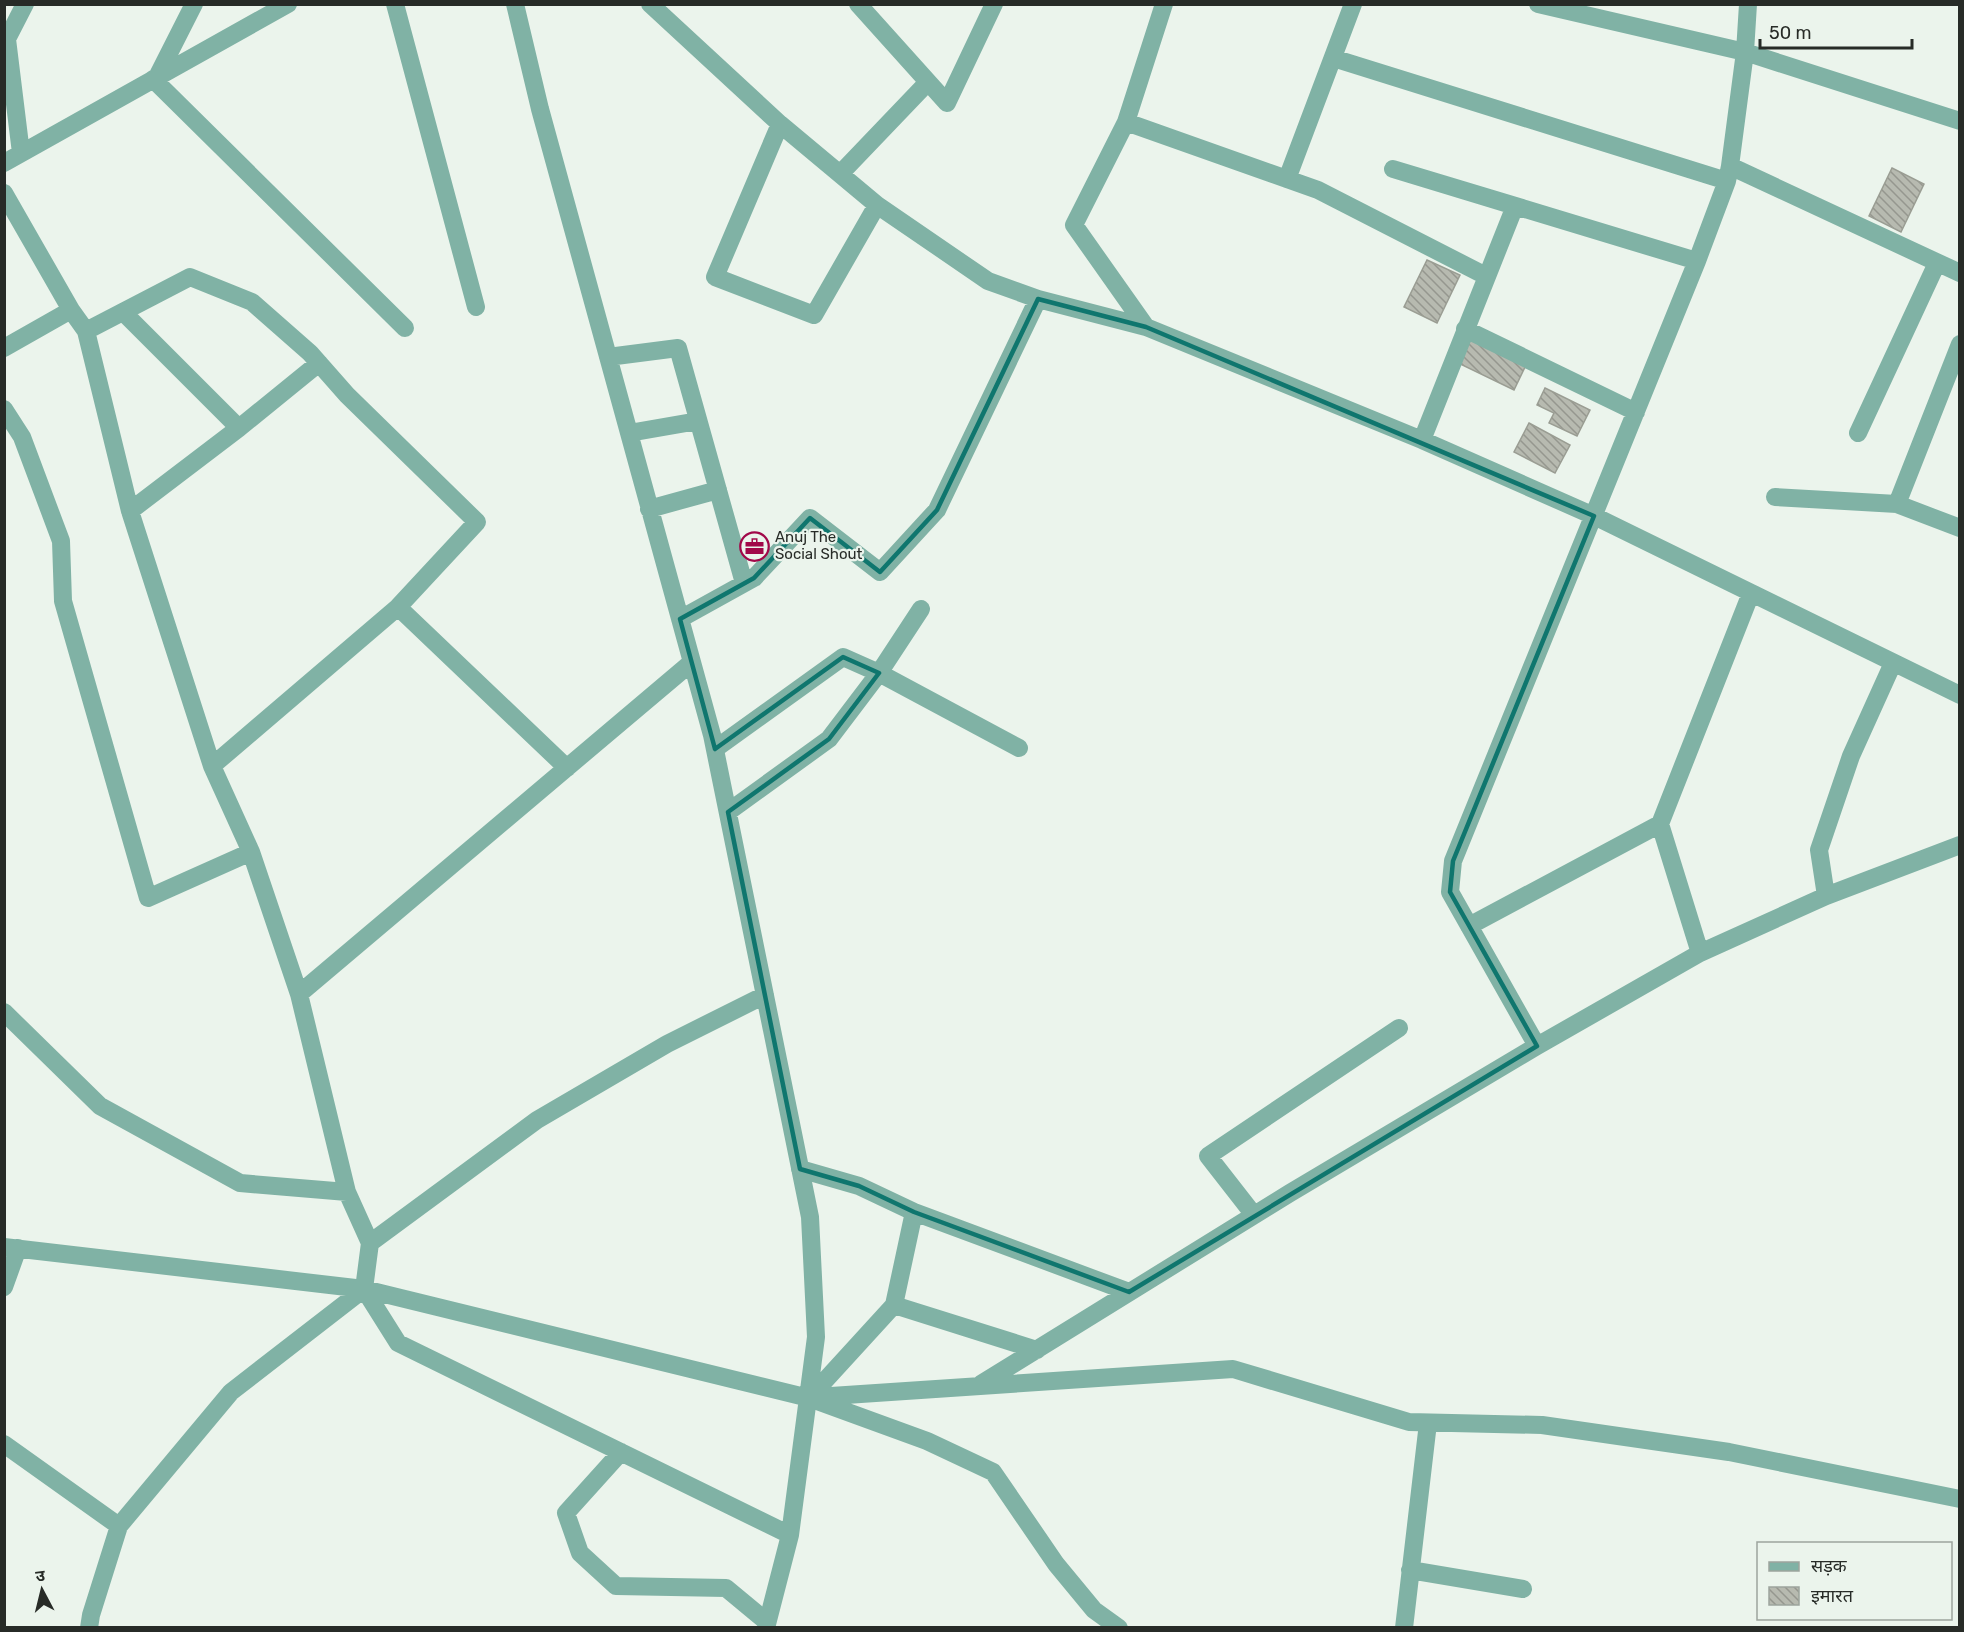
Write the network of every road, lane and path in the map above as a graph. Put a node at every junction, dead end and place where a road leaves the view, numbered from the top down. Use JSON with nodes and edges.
{"nodes":[{"id":1,"x":25,"y":4,"type":"edge"},
{"id":2,"x":194,"y":4,"type":"edge"},
{"id":3,"x":288,"y":4,"type":"edge"},
{"id":4,"x":395,"y":4,"type":"edge"},
{"id":5,"x":515,"y":4,"type":"edge"},
{"id":6,"x":650,"y":4,"type":"edge"},
{"id":7,"x":858,"y":4,"type":"edge"},
{"id":8,"x":994,"y":4,"type":"edge"},
{"id":9,"x":1164,"y":4,"type":"edge"},
{"id":10,"x":1353,"y":4,"type":"edge"},
{"id":11,"x":1538,"y":4,"type":"edge"},
{"id":12,"x":1749,"y":4,"type":"edge"},
{"id":13,"x":1745,"y":52,"type":"junction"},
{"id":14,"x":1333,"y":58,"type":"junction"},
{"id":15,"x":155,"y":78,"type":"junction"},
{"id":16,"x":928,"y":82,"type":"junction"},
{"id":17,"x":1959,"y":121,"type":"edge"},
{"id":18,"x":1126,"y":122,"type":"junction"},
{"id":19,"x":780,"y":124,"type":"junction"},
{"id":20,"x":21,"y":153,"type":"junction"},
{"id":21,"x":4,"y":163,"type":"edge"},
{"id":22,"x":1393,"y":169,"type":"dead end"},
{"id":23,"x":1728,"y":173,"type":"junction"},
{"id":24,"x":840,"y":174,"type":"junction"},
{"id":25,"x":1287,"y":179,"type":"junction"},
{"id":26,"x":4,"y":193,"type":"edge"},
{"id":27,"x":877,"y":205,"type":"junction"},
{"id":28,"x":1515,"y":206,"type":"junction"},
{"id":29,"x":1697,"y":261,"type":"junction"},
{"id":30,"x":1937,"y":263,"type":"junction"},
{"id":31,"x":1959,"y":273,"type":"edge"},
{"id":32,"x":1486,"y":276,"type":"junction"},
{"id":33,"x":1038,"y":299,"type":"junction"},
{"id":34,"x":476,"y":307,"type":"dead end"},
{"id":35,"x":71,"y":310,"type":"junction"},
{"id":36,"x":123,"y":312,"type":"junction"},
{"id":37,"x":1146,"y":327,"type":"junction"},
{"id":38,"x":405,"y":328,"type":"dead end"},
{"id":39,"x":1466,"y":329,"type":"junction"},
{"id":40,"x":86,"y":331,"type":"junction"},
{"id":41,"x":1959,"y":344,"type":"edge"},
{"id":42,"x":4,"y":348,"type":"edge"},
{"id":43,"x":608,"y":357,"type":"junction"},
{"id":44,"x":319,"y":363,"type":"junction"},
{"id":45,"x":4,"y":409,"type":"edge"},
{"id":46,"x":1636,"y":412,"type":"junction"},
{"id":47,"x":698,"y":421,"type":"junction"},
{"id":48,"x":239,"y":428,"type":"junction"},
{"id":49,"x":629,"y":433,"type":"junction"},
{"id":50,"x":1858,"y":433,"type":"dead end"},
{"id":51,"x":1422,"y":440,"type":"junction"},
{"id":52,"x":718,"y":490,"type":"junction"},
{"id":53,"x":1776,"y":497,"type":"dead end"},
{"id":54,"x":1897,"y":504,"type":"junction"},
{"id":55,"x":649,"y":509,"type":"junction"},
{"id":56,"x":130,"y":511,"type":"junction"},
{"id":57,"x":1594,"y":516,"type":"junction"},
{"id":58,"x":1959,"y":528,"type":"edge"},
{"id":59,"x":744,"y":583,"type":"junction"},
{"id":60,"x":1751,"y":593,"type":"junction"},
{"id":61,"x":398,"y":607,"type":"junction"},
{"id":62,"x":921,"y":609,"type":"dead end"},
{"id":63,"x":680,"y":619,"type":"junction"},
{"id":64,"x":692,"y":662,"type":"junction"},
{"id":65,"x":1893,"y":663,"type":"junction"},
{"id":66,"x":879,"y":673,"type":"junction"},
{"id":67,"x":1959,"y":695,"type":"edge"},
{"id":68,"x":715,"y":748,"type":"junction"},
{"id":69,"x":1019,"y":748,"type":"dead end"},
{"id":70,"x":212,"y":766,"type":"junction"},
{"id":71,"x":567,"y":768,"type":"junction"},
{"id":72,"x":728,"y":812,"type":"junction"},
{"id":73,"x":1660,"y":824,"type":"junction"},
{"id":74,"x":1956,"y":849,"type":"edge"},
{"id":75,"x":251,"y":852,"type":"junction"},
{"id":76,"x":1826,"y":896,"type":"junction"},
{"id":77,"x":1469,"y":926,"type":"junction"},
{"id":78,"x":1700,"y":953,"type":"junction"},
{"id":79,"x":299,"y":994,"type":"junction"},
{"id":80,"x":765,"y":995,"type":"junction"},
{"id":81,"x":4,"y":1012,"type":"edge"},
{"id":82,"x":1399,"y":1028,"type":"dead end"},
{"id":83,"x":1537,"y":1046,"type":"junction"},
{"id":84,"x":800,"y":1169,"type":"junction"},
{"id":85,"x":347,"y":1192,"type":"junction"},
{"id":86,"x":914,"y":1212,"type":"junction"},
{"id":87,"x":1254,"y":1215,"type":"junction"},
{"id":88,"x":370,"y":1243,"type":"junction"},
{"id":89,"x":11,"y":1247,"type":"edge"},
{"id":90,"x":4,"y":1287,"type":"edge"},
{"id":91,"x":364,"y":1289,"type":"junction"},
{"id":92,"x":1129,"y":1292,"type":"junction"},
{"id":93,"x":894,"y":1305,"type":"junction"},
{"id":94,"x":1037,"y":1350,"type":"junction"},
{"id":95,"x":976,"y":1387,"type":"junction"},
{"id":96,"x":809,"y":1398,"type":"junction"},
{"id":97,"x":1428,"y":1423,"type":"junction"},
{"id":98,"x":4,"y":1444,"type":"edge"},
{"id":99,"x":621,"y":1452,"type":"junction"},
{"id":100,"x":1959,"y":1499,"type":"edge"},
{"id":101,"x":119,"y":1526,"type":"junction"},
{"id":102,"x":790,"y":1535,"type":"junction"},
{"id":103,"x":1410,"y":1570,"type":"junction"},
{"id":104,"x":1523,"y":1589,"type":"dead end"},
{"id":105,"x":766,"y":1625,"type":"edge"},
{"id":106,"x":89,"y":1628,"type":"edge"},
{"id":107,"x":1119,"y":1628,"type":"edge"},
{"id":108,"x":1404,"y":1628,"type":"edge"}],
"edges":[{"from":1,"to":20,"type":"street"},
{"from":2,"to":15,"type":"street"},
{"from":3,"to":15,"type":"street"},
{"from":4,"to":34,"type":"street"},
{"from":5,"to":43,"type":"street"},
{"from":6,"to":19,"type":"street"},
{"from":7,"to":16,"type":"street"},
{"from":8,"to":16,"type":"street"},
{"from":9,"to":18,"type":"street"},
{"from":10,"to":14,"type":"street"},
{"from":11,"to":13,"type":"street"},
{"from":12,"to":13,"type":"street"},
{"from":13,"to":17,"type":"street"},
{"from":13,"to":23,"type":"street"},
{"from":14,"to":23,"type":"street"},
{"from":14,"to":25,"type":"street"},
{"from":15,"to":20,"type":"street"},
{"from":15,"to":38,"type":"street"},
{"from":16,"to":24,"type":"street"},
{"from":18,"to":25,"type":"street"},
{"from":18,"to":37,"type":"street"},
{"from":19,"to":24,"type":"street"},
{"from":19,"to":27,"type":"street"},
{"from":20,"to":21,"type":"street"},
{"from":22,"to":28,"type":"street"},
{"from":23,"to":29,"type":"street"},
{"from":23,"to":30,"type":"street"},
{"from":24,"to":27,"type":"street"},
{"from":25,"to":32,"type":"street"},
{"from":26,"to":35,"type":"street"},
{"from":27,"to":33,"type":"street"},
{"from":28,"to":29,"type":"street"},
{"from":28,"to":32,"type":"street"},
{"from":29,"to":46,"type":"street"},
{"from":30,"to":31,"type":"street"},
{"from":30,"to":50,"type":"street"},
{"from":32,"to":39,"type":"street"},
{"from":33,"to":37,"type":"street"},
{"from":33,"to":59,"type":"street"},
{"from":35,"to":40,"type":"street"},
{"from":35,"to":42,"type":"street"},
{"from":36,"to":40,"type":"street"},
{"from":36,"to":44,"type":"street"},
{"from":36,"to":48,"type":"street"},
{"from":37,"to":51,"type":"street"},
{"from":39,"to":46,"type":"street"},
{"from":39,"to":51,"type":"street"},
{"from":40,"to":56,"type":"street"},
{"from":41,"to":54,"type":"street"},
{"from":43,"to":47,"type":"street"},
{"from":43,"to":49,"type":"street"},
{"from":44,"to":48,"type":"street"},
{"from":44,"to":61,"type":"street"},
{"from":45,"to":75,"type":"street"},
{"from":46,"to":57,"type":"street"},
{"from":47,"to":49,"type":"street"},
{"from":47,"to":52,"type":"street"},
{"from":48,"to":56,"type":"street"},
{"from":49,"to":55,"type":"street"},
{"from":51,"to":57,"type":"street"},
{"from":52,"to":55,"type":"street"},
{"from":52,"to":59,"type":"street"},
{"from":53,"to":54,"type":"street"},
{"from":54,"to":58,"type":"street"},
{"from":55,"to":63,"type":"street"},
{"from":56,"to":70,"type":"street"},
{"from":57,"to":60,"type":"street"},
{"from":57,"to":77,"type":"street"},
{"from":59,"to":63,"type":"street"},
{"from":60,"to":65,"type":"street"},
{"from":60,"to":73,"type":"street"},
{"from":61,"to":70,"type":"street"},
{"from":61,"to":71,"type":"street"},
{"from":62,"to":66,"type":"street"},
{"from":63,"to":64,"type":"street"},
{"from":64,"to":68,"type":"street"},
{"from":64,"to":71,"type":"street"},
{"from":65,"to":67,"type":"street"},
{"from":65,"to":76,"type":"street"},
{"from":66,"to":68,"type":"street"},
{"from":66,"to":69,"type":"street"},
{"from":66,"to":72,"type":"street"},
{"from":68,"to":72,"type":"street"},
{"from":70,"to":75,"type":"street"},
{"from":71,"to":79,"type":"street"},
{"from":72,"to":80,"type":"street"},
{"from":73,"to":77,"type":"street"},
{"from":73,"to":78,"type":"street"},
{"from":74,"to":76,"type":"street"},
{"from":75,"to":79,"type":"street"},
{"from":76,"to":78,"type":"street"},
{"from":77,"to":83,"type":"street"},
{"from":78,"to":83,"type":"street"},
{"from":79,"to":85,"type":"street"},
{"from":80,"to":84,"type":"street"},
{"from":80,"to":88,"type":"street"},
{"from":81,"to":85,"type":"street"},
{"from":82,"to":87,"type":"street"},
{"from":83,"to":87,"type":"street"},
{"from":84,"to":86,"type":"street"},
{"from":84,"to":96,"type":"street"},
{"from":85,"to":88,"type":"street"},
{"from":86,"to":92,"type":"street"},
{"from":86,"to":93,"type":"street"},
{"from":87,"to":92,"type":"street"},
{"from":88,"to":91,"type":"street"},
{"from":89,"to":90,"type":"street"},
{"from":89,"to":91,"type":"street"},
{"from":91,"to":96,"type":"street"},
{"from":91,"to":99,"type":"street"},
{"from":91,"to":101,"type":"street"},
{"from":92,"to":94,"type":"street"},
{"from":93,"to":94,"type":"street"},
{"from":93,"to":96,"type":"street"},
{"from":94,"to":95,"type":"street"},
{"from":95,"to":96,"type":"street"},
{"from":95,"to":97,"type":"street"},
{"from":96,"to":102,"type":"street"},
{"from":96,"to":107,"type":"street"},
{"from":97,"to":100,"type":"street"},
{"from":97,"to":103,"type":"street"},
{"from":98,"to":101,"type":"street"},
{"from":99,"to":102,"type":"street"},
{"from":99,"to":105,"type":"street"},
{"from":101,"to":106,"type":"street"},
{"from":102,"to":105,"type":"street"},
{"from":103,"to":104,"type":"street"},
{"from":103,"to":108,"type":"street"}]}
